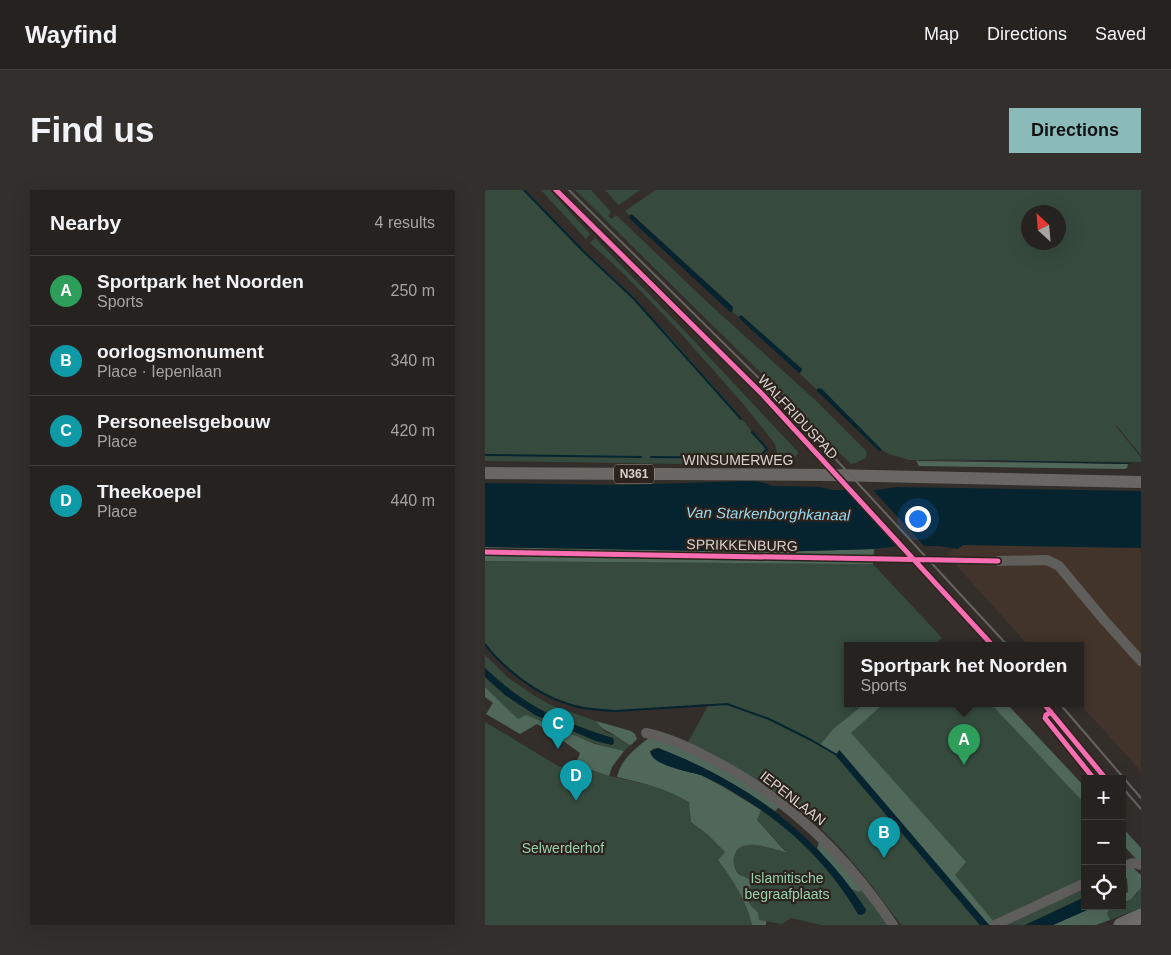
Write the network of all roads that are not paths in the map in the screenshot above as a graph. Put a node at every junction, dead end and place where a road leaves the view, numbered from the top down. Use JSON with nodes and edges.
{"nodes":[{"id":1,"x":485,"y":473,"type":"edge"},
{"id":2,"x":1141,"y":482,"type":"edge"},
{"id":3,"x":998,"y":561,"type":"dead end"},
{"id":4,"x":1141,"y":661,"type":"edge"},
{"id":5,"x":646,"y":733,"type":"dead end"},
{"id":6,"x":1141,"y":865,"type":"edge"},
{"id":7,"x":1126,"y":866,"type":"edge"},
{"id":8,"x":1081,"y":885,"type":"edge"},
{"id":9,"x":1141,"y":916,"type":"edge"},
{"id":10,"x":893,"y":925,"type":"edge"},
{"id":11,"x":995,"y":925,"type":"edge"},
{"id":12,"x":1121,"y":925,"type":"edge"}],
"edges":[{"from":1,"to":2,"type":"main road","name":"WINSUMERWEG","number":"N361"},
{"from":3,"to":4,"type":"street"},
{"from":5,"to":10,"type":"street","name":"IEPENLAAN"},
{"from":6,"to":7,"type":"street"},
{"from":8,"to":11,"type":"street"},
{"from":9,"to":12,"type":"highway"}]}
